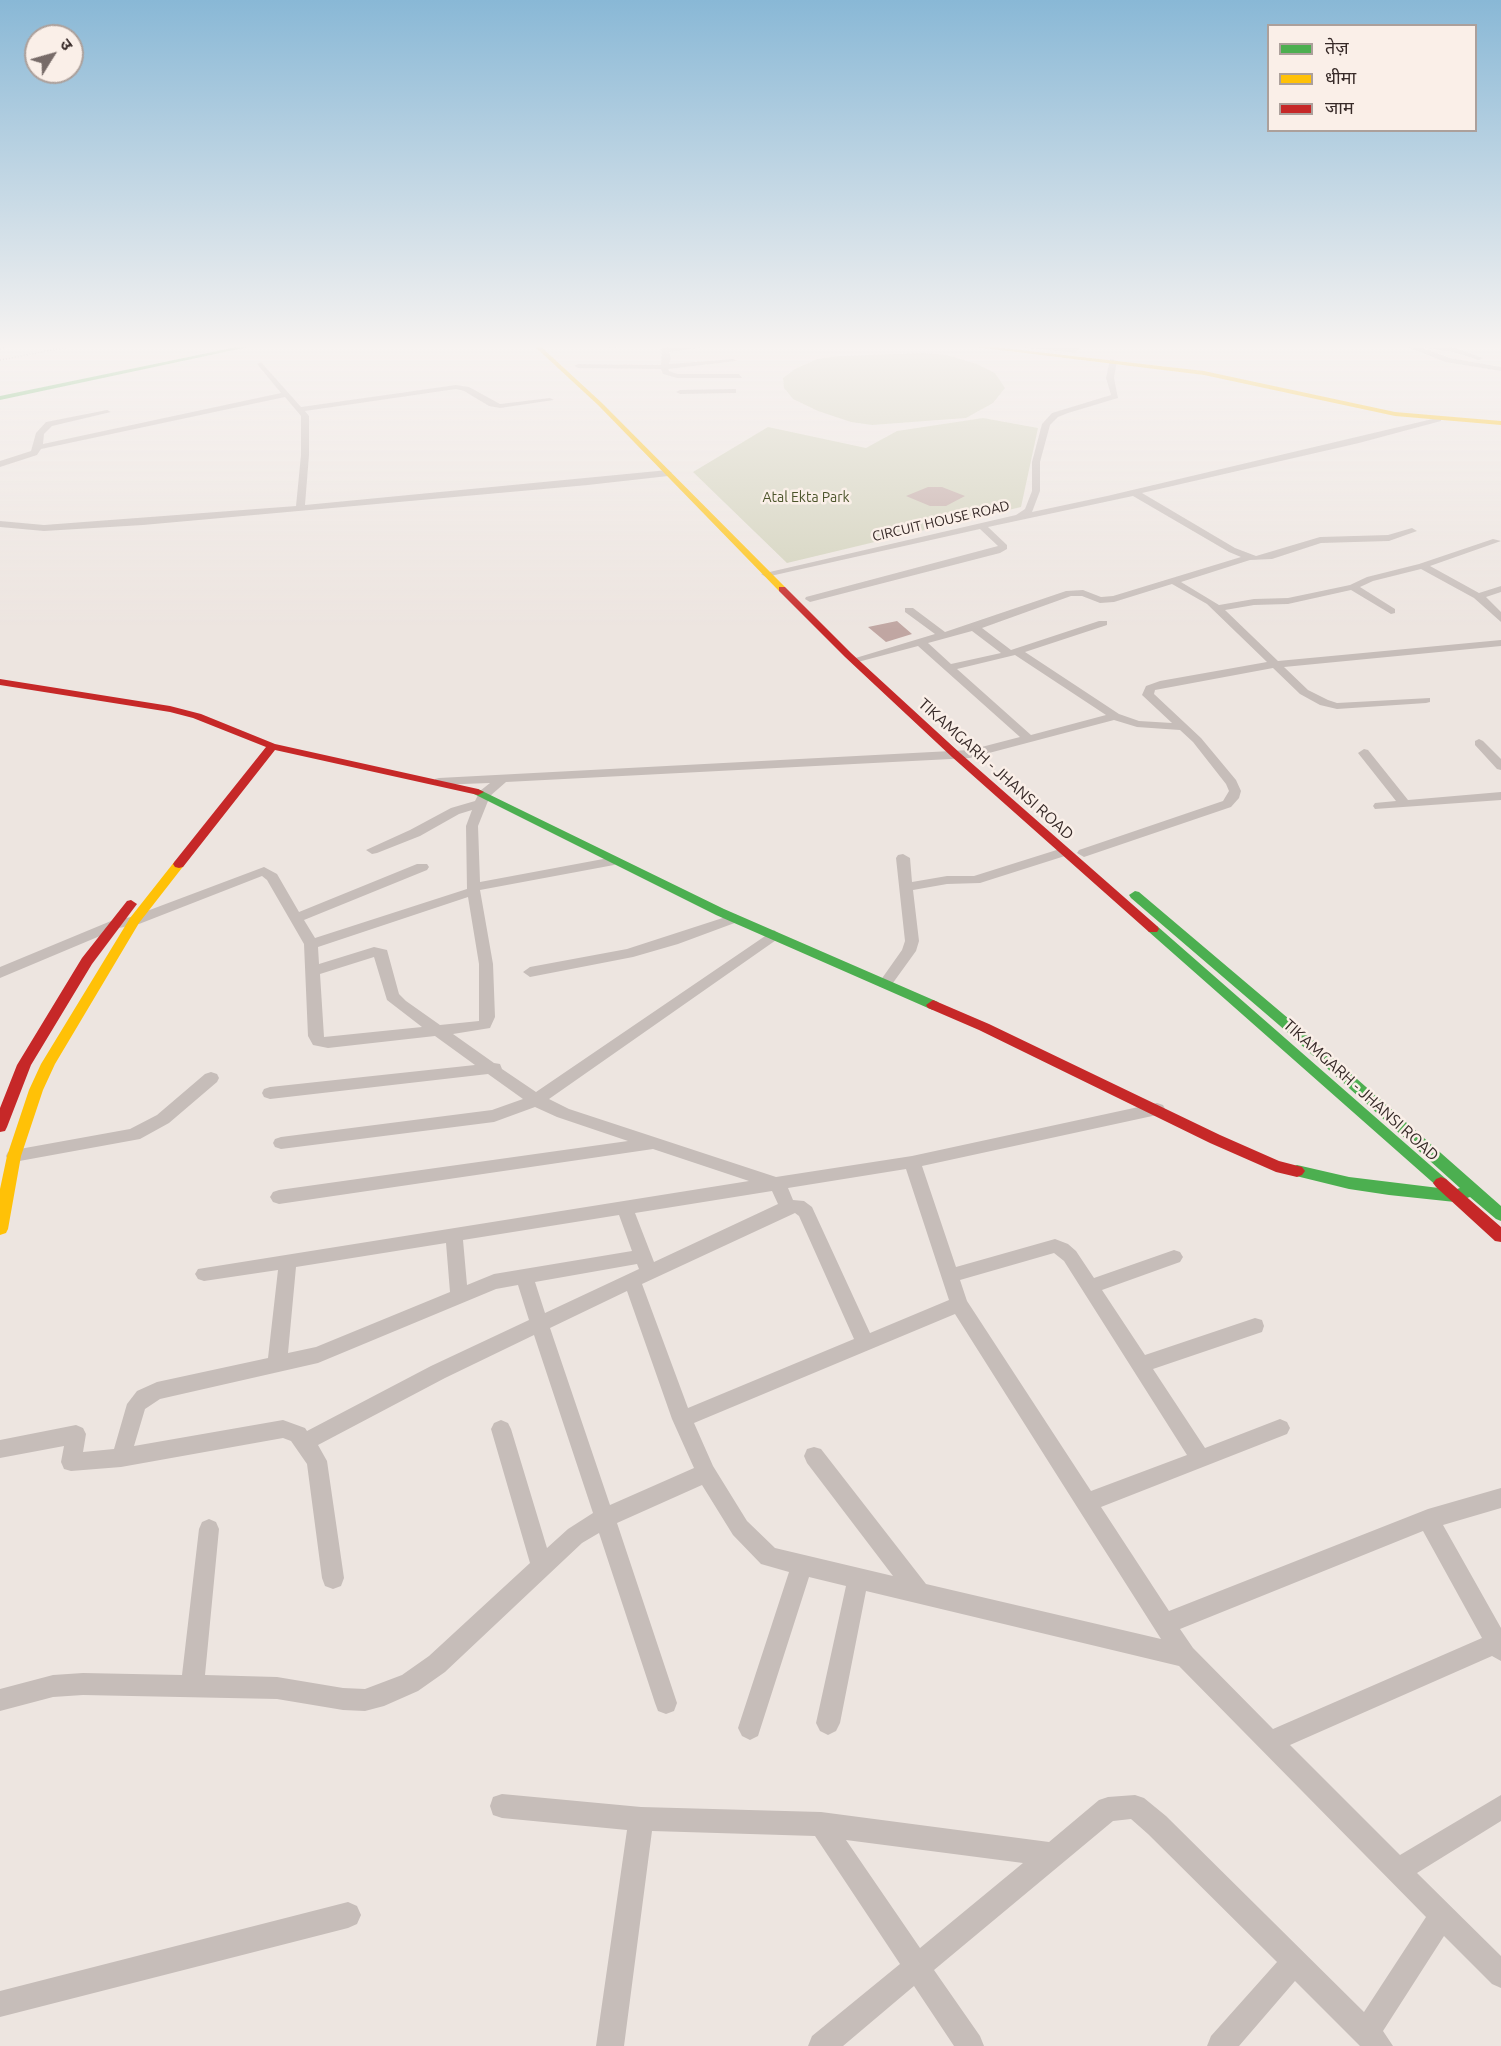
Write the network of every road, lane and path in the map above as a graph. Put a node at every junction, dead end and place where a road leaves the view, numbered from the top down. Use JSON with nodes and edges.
{"nodes":[{"id":1,"x":39,"y":439,"type":"edge"},
{"id":2,"x":73,"y":439,"type":"edge"},
{"id":3,"x":306,"y":439,"type":"edge"},
{"id":4,"x":641,"y":439,"type":"edge"},
{"id":5,"x":642,"y":439,"type":"edge"},
{"id":6,"x":1042,"y":439,"type":"edge"},
{"id":7,"x":1362,"y":439,"type":"edge"},
{"id":8,"x":648,"y":446,"type":"junction"},
{"id":9,"x":38,"y":447,"type":"junction"},
{"id":10,"x":0,"y":464,"type":"edge"},
{"id":11,"x":668,"y":473,"type":"junction"},
{"id":12,"x":1135,"y":493,"type":"junction"},
{"id":13,"x":1043,"y":499,"type":"junction"},
{"id":14,"x":1070,"y":507,"type":"junction"},
{"id":15,"x":300,"y":509,"type":"junction"},
{"id":16,"x":1018,"y":517,"type":"junction"},
{"id":17,"x":0,"y":524,"type":"edge"},
{"id":18,"x":981,"y":525,"type":"junction"},
{"id":19,"x":1412,"y":531,"type":"dead end"},
{"id":20,"x":1496,"y":541,"type":"dead end"},
{"id":21,"x":1248,"y":558,"type":"junction"},
{"id":22,"x":1422,"y":566,"type":"junction"},
{"id":23,"x":782,"y":570,"type":"junction"},
{"id":24,"x":766,"y":574,"type":"junction"},
{"id":25,"x":1171,"y":580,"type":"junction"},
{"id":26,"x":1353,"y":587,"type":"junction"},
{"id":27,"x":1501,"y":589,"type":"edge"},
{"id":28,"x":1478,"y":596,"type":"junction"},
{"id":29,"x":810,"y":599,"type":"junction"},
{"id":30,"x":1217,"y":608,"type":"junction"},
{"id":31,"x":909,"y":610,"type":"dead end"},
{"id":32,"x":1391,"y":611,"type":"dead end"},
{"id":33,"x":1501,"y":620,"type":"edge"},
{"id":34,"x":1103,"y":623,"type":"dead end"},
{"id":35,"x":974,"y":627,"type":"junction"},
{"id":36,"x":943,"y":635,"type":"junction"},
{"id":37,"x":920,"y":641,"type":"junction"},
{"id":38,"x":1501,"y":643,"type":"edge"},
{"id":39,"x":1013,"y":653,"type":"junction"},
{"id":40,"x":860,"y":659,"type":"junction"},
{"id":41,"x":1277,"y":664,"type":"junction"},
{"id":42,"x":950,"y":667,"type":"junction"},
{"id":43,"x":0,"y":682,"type":"edge"},
{"id":44,"x":1426,"y":700,"type":"dead end"},
{"id":45,"x":1115,"y":716,"type":"junction"},
{"id":46,"x":1182,"y":727,"type":"junction"},
{"id":47,"x":1029,"y":739,"type":"junction"},
{"id":48,"x":1479,"y":743,"type":"dead end"},
{"id":49,"x":272,"y":746,"type":"junction"},
{"id":50,"x":1364,"y":753,"type":"dead end"},
{"id":51,"x":970,"y":754,"type":"junction"},
{"id":52,"x":956,"y":755,"type":"junction"},
{"id":53,"x":1501,"y":766,"type":"edge"},
{"id":54,"x":503,"y":779,"type":"junction"},
{"id":55,"x":439,"y":782,"type":"junction"},
{"id":56,"x":1501,"y":796,"type":"edge"},
{"id":57,"x":482,"y":799,"type":"junction"},
{"id":58,"x":1404,"y":803,"type":"junction"},
{"id":59,"x":1379,"y":806,"type":"dead end"},
{"id":60,"x":372,"y":850,"type":"dead end"},
{"id":61,"x":1063,"y":852,"type":"junction"},
{"id":62,"x":1084,"y":853,"type":"junction"},
{"id":63,"x":903,"y":858,"type":"dead end"},
{"id":64,"x":163,"y":861,"type":"dead end"},
{"id":65,"x":615,"y":861,"type":"junction"},
{"id":66,"x":422,"y":867,"type":"dead end"},
{"id":67,"x":1106,"y":871,"type":"junction"},
{"id":68,"x":1092,"y":877,"type":"junction"},
{"id":69,"x":906,"y":887,"type":"junction"},
{"id":70,"x":474,"y":889,"type":"junction"},
{"id":71,"x":296,"y":918,"type":"junction"},
{"id":72,"x":735,"y":918,"type":"junction"},
{"id":73,"x":134,"y":921,"type":"junction"},
{"id":74,"x":116,"y":924,"type":"junction"},
{"id":75,"x":774,"y":935,"type":"junction"},
{"id":76,"x":311,"y":944,"type":"junction"},
{"id":77,"x":313,"y":971,"type":"junction"},
{"id":78,"x":530,"y":972,"type":"dead end"},
{"id":79,"x":0,"y":973,"type":"edge"},
{"id":80,"x":885,"y":984,"type":"junction"},
{"id":81,"x":436,"y":1030,"type":"junction"},
{"id":82,"x":1300,"y":1036,"type":"junction"},
{"id":83,"x":1283,"y":1042,"type":"junction"},
{"id":84,"x":495,"y":1068,"type":"junction"},
{"id":85,"x":212,"y":1078,"type":"dead end"},
{"id":86,"x":270,"y":1093,"type":"dead end"},
{"id":87,"x":536,"y":1100,"type":"junction"},
{"id":88,"x":1157,"y":1109,"type":"junction"},
{"id":89,"x":0,"y":1126,"type":"edge"},
{"id":90,"x":281,"y":1143,"type":"dead end"},
{"id":91,"x":655,"y":1143,"type":"junction"},
{"id":92,"x":14,"y":1156,"type":"junction"},
{"id":93,"x":912,"y":1162,"type":"junction"},
{"id":94,"x":777,"y":1184,"type":"junction"},
{"id":95,"x":1471,"y":1190,"type":"junction"},
{"id":96,"x":1455,"y":1196,"type":"junction"},
{"id":97,"x":279,"y":1197,"type":"dead end"},
{"id":98,"x":788,"y":1207,"type":"junction"},
{"id":99,"x":625,"y":1208,"type":"junction"},
{"id":100,"x":1501,"y":1215,"type":"edge"},
{"id":101,"x":0,"y":1229,"type":"edge"},
{"id":102,"x":454,"y":1234,"type":"junction"},
{"id":103,"x":1501,"y":1236,"type":"edge"},
{"id":104,"x":1174,"y":1257,"type":"dead end"},
{"id":105,"x":288,"y":1261,"type":"junction"},
{"id":106,"x":641,"y":1270,"type":"junction"},
{"id":107,"x":204,"y":1274,"type":"dead end"},
{"id":108,"x":524,"y":1276,"type":"junction"},
{"id":109,"x":950,"y":1276,"type":"junction"},
{"id":110,"x":1090,"y":1287,"type":"junction"},
{"id":111,"x":459,"y":1295,"type":"junction"},
{"id":112,"x":959,"y":1304,"type":"junction"},
{"id":113,"x":540,"y":1323,"type":"junction"},
{"id":114,"x":1255,"y":1326,"type":"dead end"},
{"id":115,"x":865,"y":1343,"type":"junction"},
{"id":116,"x":277,"y":1365,"type":"junction"},
{"id":117,"x":1141,"y":1365,"type":"junction"},
{"id":118,"x":682,"y":1419,"type":"junction"},
{"id":119,"x":1280,"y":1428,"type":"dead end"},
{"id":120,"x":501,"y":1429,"type":"dead end"},
{"id":121,"x":305,"y":1442,"type":"junction"},
{"id":122,"x":0,"y":1449,"type":"edge"},
{"id":123,"x":814,"y":1456,"type":"dead end"},
{"id":124,"x":121,"y":1458,"type":"junction"},
{"id":125,"x":1200,"y":1458,"type":"junction"},
{"id":126,"x":706,"y":1473,"type":"junction"},
{"id":127,"x":1501,"y":1498,"type":"edge"},
{"id":128,"x":1086,"y":1503,"type":"junction"},
{"id":129,"x":604,"y":1518,"type":"junction"},
{"id":130,"x":1428,"y":1519,"type":"junction"},
{"id":131,"x":209,"y":1529,"type":"dead end"},
{"id":132,"x":802,"y":1565,"type":"junction"},
{"id":133,"x":542,"y":1567,"type":"junction"},
{"id":134,"x":333,"y":1578,"type":"dead end"},
{"id":135,"x":858,"y":1578,"type":"junction"},
{"id":136,"x":920,"y":1593,"type":"junction"},
{"id":137,"x":1164,"y":1624,"type":"junction"},
{"id":138,"x":1499,"y":1647,"type":"edge"},
{"id":139,"x":1185,"y":1656,"type":"junction"},
{"id":140,"x":192,"y":1686,"type":"junction"},
{"id":141,"x":0,"y":1700,"type":"edge"},
{"id":142,"x":666,"y":1703,"type":"dead end"},
{"id":143,"x":828,"y":1723,"type":"dead end"},
{"id":144,"x":750,"y":1728,"type":"dead end"},
{"id":145,"x":1270,"y":1742,"type":"junction"},
{"id":146,"x":502,"y":1806,"type":"dead end"},
{"id":147,"x":1501,"y":1807,"type":"edge"},
{"id":148,"x":641,"y":1819,"type":"junction"},
{"id":149,"x":821,"y":1824,"type":"junction"},
{"id":150,"x":1054,"y":1855,"type":"junction"},
{"id":151,"x":1397,"y":1871,"type":"junction"},
{"id":152,"x":348,"y":1915,"type":"dead end"},
{"id":153,"x":1442,"y":1916,"type":"junction"},
{"id":154,"x":1294,"y":1962,"type":"junction"},
{"id":155,"x":918,"y":1968,"type":"junction"},
{"id":156,"x":1501,"y":1975,"type":"edge"},
{"id":157,"x":0,"y":2004,"type":"edge"},
{"id":158,"x":1372,"y":2040,"type":"edge"},
{"id":159,"x":609,"y":2046,"type":"edge"},
{"id":160,"x":822,"y":2046,"type":"edge"},
{"id":161,"x":970,"y":2046,"type":"edge"},
{"id":162,"x":1221,"y":2046,"type":"edge"}],
"edges":[{"from":1,"to":9,"type":"street"},
{"from":2,"to":9,"type":"street"},
{"from":3,"to":15,"type":"street"},
{"from":4,"to":8,"type":"street","name":"TIKAMGARH - JHANSI ROAD"},
{"from":5,"to":8,"type":"street","name":"TIKAMGARH - JHANSI ROAD"},
{"from":6,"to":13,"type":"street"},
{"from":7,"to":12,"type":"street"},
{"from":8,"to":11,"type":"street","name":"TIKAMGARH - JHANSI ROAD"},
{"from":8,"to":23,"type":"street","name":"TIKAMGARH - JHANSI ROAD"},
{"from":9,"to":10,"type":"street"},
{"from":11,"to":15,"type":"street"},
{"from":11,"to":24,"type":"street","name":"TIKAMGARH - JHANSI ROAD"},
{"from":12,"to":14,"type":"street"},
{"from":12,"to":21,"type":"street"},
{"from":13,"to":14,"type":"street"},
{"from":13,"to":16,"type":"street","name":"CIRCUIT HOUSE ROAD"},
{"from":14,"to":16,"type":"street"},
{"from":15,"to":17,"type":"street"},
{"from":16,"to":18,"type":"street","name":"CIRCUIT HOUSE ROAD"},
{"from":18,"to":23,"type":"street","name":"CIRCUIT HOUSE ROAD"},
{"from":18,"to":29,"type":"street"},
{"from":19,"to":21,"type":"street"},
{"from":20,"to":22,"type":"street"},
{"from":21,"to":25,"type":"street"},
{"from":22,"to":26,"type":"street"},
{"from":22,"to":28,"type":"street"},
{"from":23,"to":24,"type":"street","name":"CIRCUIT HOUSE ROAD"},
{"from":23,"to":29,"type":"street","name":"TIKAMGARH - JHANSI ROAD"},
{"from":24,"to":40,"type":"street","name":"TIKAMGARH - JHANSI ROAD"},
{"from":25,"to":30,"type":"street"},
{"from":25,"to":35,"type":"street"},
{"from":26,"to":30,"type":"street"},
{"from":26,"to":32,"type":"street"},
{"from":27,"to":28,"type":"street"},
{"from":28,"to":33,"type":"street"},
{"from":29,"to":40,"type":"street","name":"TIKAMGARH - JHANSI ROAD"},
{"from":30,"to":41,"type":"street"},
{"from":31,"to":36,"type":"street"},
{"from":34,"to":39,"type":"street"},
{"from":35,"to":36,"type":"street"},
{"from":35,"to":39,"type":"street"},
{"from":36,"to":37,"type":"street"},
{"from":37,"to":40,"type":"street"},
{"from":37,"to":42,"type":"street"},
{"from":38,"to":41,"type":"street"},
{"from":39,"to":42,"type":"street"},
{"from":39,"to":45,"type":"street"},
{"from":40,"to":51,"type":"street","name":"TIKAMGARH - JHANSI ROAD"},
{"from":40,"to":52,"type":"street","name":"TIKAMGARH - JHANSI ROAD"},
{"from":41,"to":44,"type":"street"},
{"from":41,"to":46,"type":"street"},
{"from":42,"to":47,"type":"street"},
{"from":43,"to":49,"type":"street"},
{"from":45,"to":46,"type":"street"},
{"from":45,"to":47,"type":"street"},
{"from":46,"to":62,"type":"street"},
{"from":47,"to":51,"type":"street"},
{"from":48,"to":53,"type":"street"},
{"from":49,"to":55,"type":"street"},
{"from":49,"to":73,"type":"street"},
{"from":50,"to":58,"type":"street"},
{"from":51,"to":52,"type":"street"},
{"from":51,"to":62,"type":"street","name":"TIKAMGARH - JHANSI ROAD"},
{"from":52,"to":54,"type":"street"},
{"from":52,"to":61,"type":"street","name":"TIKAMGARH - JHANSI ROAD"},
{"from":54,"to":55,"type":"street"},
{"from":54,"to":57,"type":"street"},
{"from":55,"to":57,"type":"street"},
{"from":56,"to":58,"type":"street"},
{"from":57,"to":60,"type":"street"},
{"from":57,"to":65,"type":"street"},
{"from":57,"to":70,"type":"street"},
{"from":58,"to":59,"type":"street"},
{"from":61,"to":68,"type":"street","name":"TIKAMGARH - JHANSI ROAD"},
{"from":61,"to":69,"type":"street"},
{"from":62,"to":67,"type":"street","name":"TIKAMGARH - JHANSI ROAD"},
{"from":63,"to":69,"type":"street"},
{"from":64,"to":74,"type":"street"},
{"from":65,"to":70,"type":"street"},
{"from":65,"to":72,"type":"street"},
{"from":66,"to":71,"type":"street"},
{"from":67,"to":68,"type":"street"},
{"from":67,"to":82,"type":"street","name":"TIKAMGARH - JHANSI ROAD"},
{"from":68,"to":83,"type":"street","name":"TIKAMGARH - JHANSI ROAD"},
{"from":69,"to":80,"type":"street"},
{"from":70,"to":76,"type":"street"},
{"from":70,"to":81,"type":"street"},
{"from":71,"to":73,"type":"street"},
{"from":71,"to":76,"type":"street"},
{"from":72,"to":75,"type":"street"},
{"from":72,"to":78,"type":"street"},
{"from":73,"to":74,"type":"street"},
{"from":73,"to":92,"type":"street"},
{"from":74,"to":79,"type":"street"},
{"from":74,"to":89,"type":"street"},
{"from":75,"to":80,"type":"street"},
{"from":75,"to":87,"type":"street"},
{"from":76,"to":77,"type":"street"},
{"from":77,"to":81,"type":"street"},
{"from":77,"to":81,"type":"street"},
{"from":80,"to":88,"type":"street"},
{"from":81,"to":84,"type":"street"},
{"from":82,"to":83,"type":"street"},
{"from":82,"to":95,"type":"street","name":"TIKAMGARH - JHANSI ROAD"},
{"from":83,"to":96,"type":"street","name":"TIKAMGARH - JHANSI ROAD"},
{"from":84,"to":86,"type":"street"},
{"from":84,"to":87,"type":"street"},
{"from":85,"to":92,"type":"street"},
{"from":87,"to":90,"type":"street"},
{"from":87,"to":91,"type":"street"},
{"from":88,"to":93,"type":"street"},
{"from":88,"to":96,"type":"street"},
{"from":91,"to":94,"type":"street"},
{"from":91,"to":97,"type":"street"},
{"from":92,"to":101,"type":"street"},
{"from":93,"to":94,"type":"street"},
{"from":93,"to":109,"type":"street"},
{"from":94,"to":98,"type":"street"},
{"from":94,"to":99,"type":"street"},
{"from":95,"to":96,"type":"street"},
{"from":95,"to":100,"type":"street","name":"TIKAMGARH - JHANSI ROAD"},
{"from":96,"to":103,"type":"street","name":"TIKAMGARH - JHANSI ROAD"},
{"from":98,"to":106,"type":"street"},
{"from":98,"to":115,"type":"street"},
{"from":99,"to":102,"type":"street"},
{"from":99,"to":106,"type":"street"},
{"from":102,"to":105,"type":"street"},
{"from":102,"to":111,"type":"street"},
{"from":104,"to":110,"type":"street"},
{"from":105,"to":107,"type":"street"},
{"from":105,"to":116,"type":"street"},
{"from":106,"to":108,"type":"street"},
{"from":106,"to":113,"type":"street"},
{"from":106,"to":118,"type":"street"},
{"from":108,"to":111,"type":"street"},
{"from":108,"to":113,"type":"street"},
{"from":109,"to":110,"type":"street"},
{"from":109,"to":112,"type":"street"},
{"from":110,"to":117,"type":"street"},
{"from":111,"to":116,"type":"street"},
{"from":112,"to":115,"type":"street"},
{"from":112,"to":128,"type":"street"},
{"from":113,"to":121,"type":"street"},
{"from":113,"to":129,"type":"street"},
{"from":114,"to":117,"type":"street"},
{"from":115,"to":118,"type":"street"},
{"from":116,"to":124,"type":"street"},
{"from":117,"to":125,"type":"street"},
{"from":118,"to":126,"type":"street"},
{"from":119,"to":125,"type":"street"},
{"from":120,"to":133,"type":"street"},
{"from":121,"to":124,"type":"street"},
{"from":121,"to":134,"type":"street"},
{"from":122,"to":124,"type":"street"},
{"from":123,"to":136,"type":"street"},
{"from":125,"to":128,"type":"street"},
{"from":126,"to":129,"type":"street"},
{"from":126,"to":132,"type":"street"},
{"from":127,"to":130,"type":"street"},
{"from":128,"to":137,"type":"street"},
{"from":129,"to":133,"type":"street"},
{"from":129,"to":142,"type":"street"},
{"from":130,"to":137,"type":"street"},
{"from":130,"to":138,"type":"street"},
{"from":131,"to":140,"type":"street"},
{"from":132,"to":135,"type":"street"},
{"from":132,"to":144,"type":"street"},
{"from":133,"to":140,"type":"street"},
{"from":135,"to":136,"type":"street"},
{"from":135,"to":143,"type":"street"},
{"from":136,"to":139,"type":"street"},
{"from":137,"to":139,"type":"street"},
{"from":138,"to":145,"type":"street"},
{"from":139,"to":145,"type":"street"},
{"from":140,"to":141,"type":"street"},
{"from":145,"to":151,"type":"street"},
{"from":146,"to":148,"type":"street"},
{"from":147,"to":151,"type":"street"},
{"from":148,"to":149,"type":"street"},
{"from":148,"to":159,"type":"street"},
{"from":149,"to":150,"type":"street"},
{"from":149,"to":155,"type":"street"},
{"from":150,"to":154,"type":"street"},
{"from":150,"to":155,"type":"street"},
{"from":151,"to":153,"type":"street"},
{"from":152,"to":157,"type":"street"},
{"from":153,"to":156,"type":"street"},
{"from":153,"to":158,"type":"street"},
{"from":154,"to":158,"type":"street"},
{"from":154,"to":162,"type":"street"},
{"from":155,"to":160,"type":"street"},
{"from":155,"to":161,"type":"street"}]}
